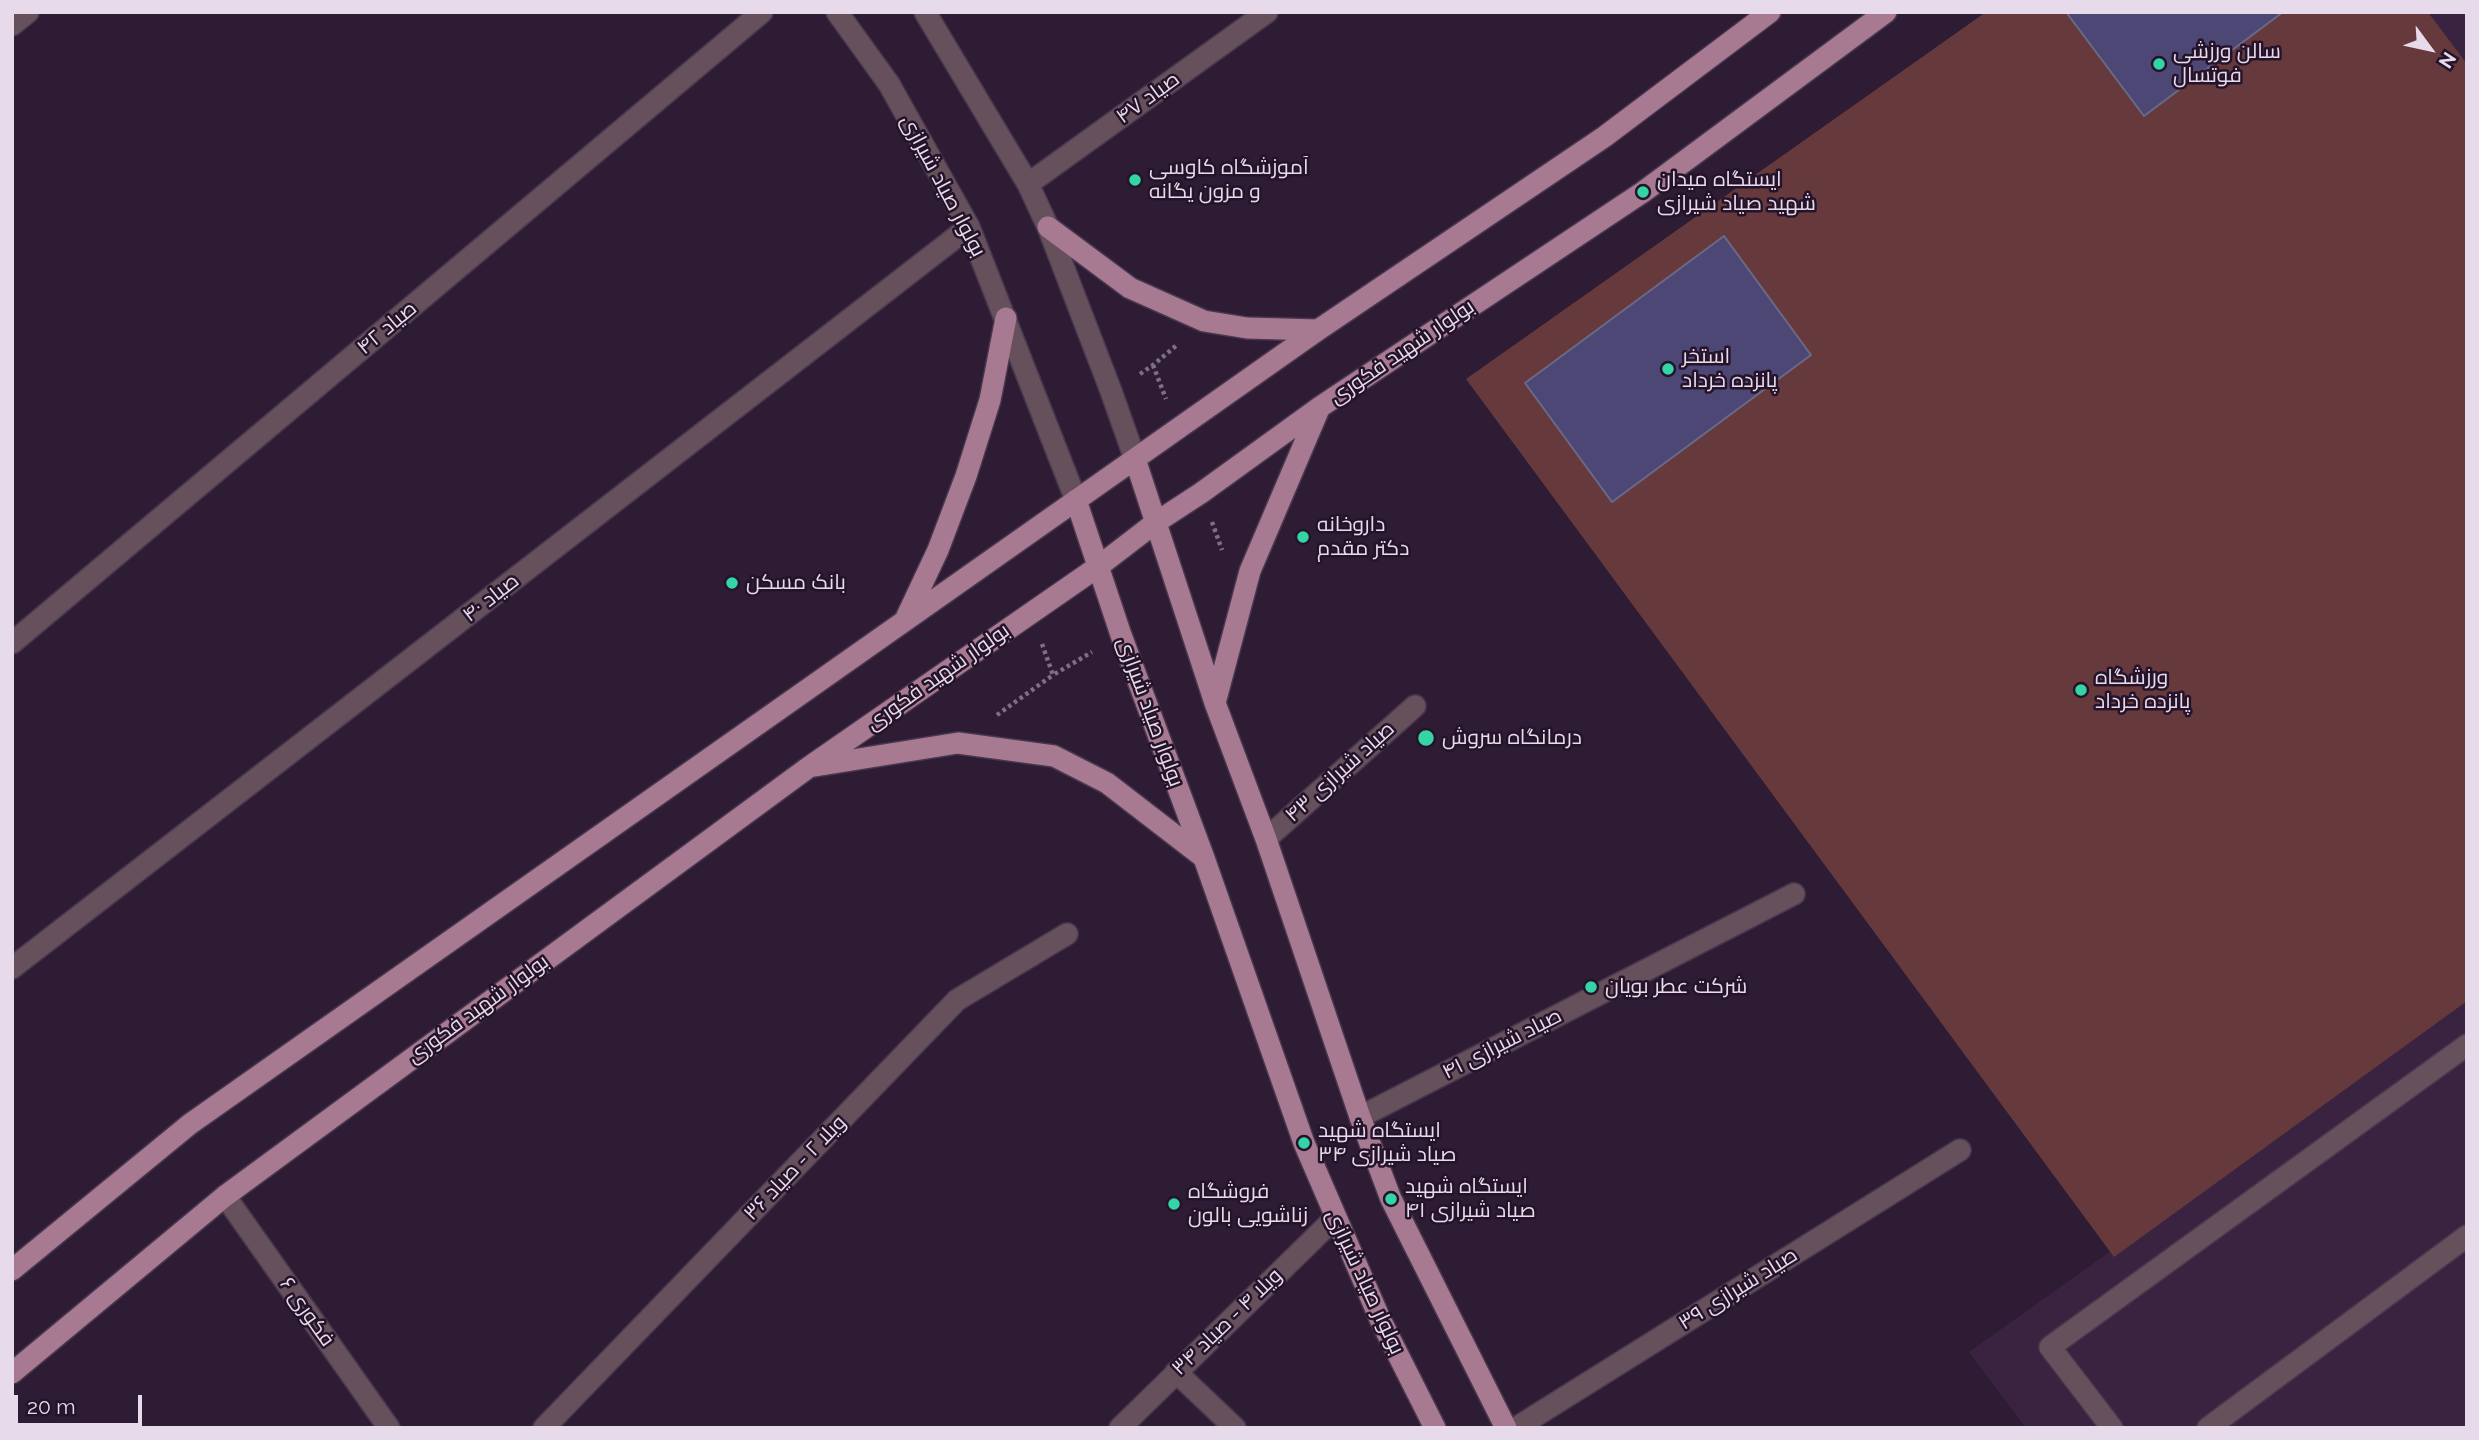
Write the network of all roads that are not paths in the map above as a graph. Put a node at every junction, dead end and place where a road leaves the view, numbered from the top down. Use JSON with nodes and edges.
{"nodes":[{"id":1,"x":28,"y":12,"type":"edge"},
{"id":2,"x":762,"y":12,"type":"edge"},
{"id":3,"x":836,"y":12,"type":"edge"},
{"id":4,"x":925,"y":12,"type":"edge"},
{"id":5,"x":1267,"y":12,"type":"edge"},
{"id":6,"x":1770,"y":12,"type":"edge"},
{"id":7,"x":1886,"y":12,"type":"edge"},
{"id":8,"x":12,"y":25,"type":"edge"},
{"id":9,"x":1028,"y":184,"type":"junction"},
{"id":10,"x":969,"y":227,"type":"junction"},
{"id":11,"x":1048,"y":227,"type":"junction"},
{"id":12,"x":1006,"y":318,"type":"junction"},
{"id":13,"x":1318,"y":330,"type":"junction"},
{"id":14,"x":1320,"y":407,"type":"junction"},
{"id":15,"x":1135,"y":459,"type":"junction"},
{"id":16,"x":1076,"y":500,"type":"junction"},
{"id":17,"x":1156,"y":523,"type":"junction"},
{"id":18,"x":1099,"y":566,"type":"junction"},
{"id":19,"x":905,"y":620,"type":"junction"},
{"id":20,"x":12,"y":643,"type":"edge"},
{"id":21,"x":1215,"y":703,"type":"junction"},
{"id":22,"x":1415,"y":706,"type":"dead end"},
{"id":23,"x":809,"y":766,"type":"junction"},
{"id":24,"x":1266,"y":839,"type":"junction"},
{"id":25,"x":1204,"y":858,"type":"junction"},
{"id":26,"x":1794,"y":894,"type":"dead end"},
{"id":27,"x":1067,"y":934,"type":"dead end"},
{"id":28,"x":12,"y":968,"type":"edge"},
{"id":29,"x":2467,"y":1045,"type":"edge"},
{"id":30,"x":1360,"y":1117,"type":"junction"},
{"id":31,"x":1960,"y":1150,"type":"dead end"},
{"id":32,"x":225,"y":1196,"type":"junction"},
{"id":33,"x":1335,"y":1218,"type":"junction"},
{"id":34,"x":2467,"y":1236,"type":"edge"},
{"id":35,"x":12,"y":1270,"type":"edge"},
{"id":36,"x":1176,"y":1372,"type":"junction"},
{"id":37,"x":12,"y":1373,"type":"edge"},
{"id":38,"x":389,"y":1428,"type":"edge"},
{"id":39,"x":544,"y":1428,"type":"edge"},
{"id":40,"x":1120,"y":1428,"type":"edge"},
{"id":41,"x":1235,"y":1428,"type":"edge"},
{"id":42,"x":1435,"y":1428,"type":"edge"},
{"id":43,"x":1506,"y":1428,"type":"edge"},
{"id":44,"x":1516,"y":1428,"type":"edge"},
{"id":45,"x":2112,"y":1428,"type":"edge"},
{"id":46,"x":2208,"y":1428,"type":"edge"}],
"edges":[{"from":1,"to":8,"type":"street"},
{"from":2,"to":20,"type":"street","name":"صیاد ۴۲"},
{"from":3,"to":10,"type":"street","name":"بولوار صیاد شیرازی"},
{"from":4,"to":9,"type":"street"},
{"from":5,"to":9,"type":"street","name":"صیاد ۴۷"},
{"from":6,"to":13,"type":"main road"},
{"from":7,"to":14,"type":"main road","name":"بولوار شهید فکوری"},
{"from":9,"to":11,"type":"street"},
{"from":10,"to":12,"type":"street","name":"بولوار صیاد شیرازی"},
{"from":10,"to":28,"type":"street","name":"صیاد ۴۰"},
{"from":11,"to":13,"type":"main road"},
{"from":11,"to":15,"type":"street"},
{"from":12,"to":16,"type":"street","name":"بولوار صیاد شیرازی"},
{"from":12,"to":19,"type":"main road"},
{"from":13,"to":15,"type":"main road"},
{"from":14,"to":17,"type":"main road","name":"بولوار شهید فکوری"},
{"from":14,"to":21,"type":"main road"},
{"from":15,"to":16,"type":"main road"},
{"from":15,"to":17,"type":"main road"},
{"from":16,"to":18,"type":"main road","name":"بولوار صیاد شیرازی"},
{"from":16,"to":19,"type":"main road"},
{"from":17,"to":18,"type":"main road","name":"بولوار شهید فکوری"},
{"from":17,"to":21,"type":"main road"},
{"from":18,"to":23,"type":"main road","name":"بولوار شهید فکوری"},
{"from":18,"to":25,"type":"main road","name":"بولوار صیاد شیرازی"},
{"from":19,"to":35,"type":"main road"},
{"from":21,"to":24,"type":"main road"},
{"from":22,"to":24,"type":"street","name":"صیاد شیرازی ۴۳"},
{"from":23,"to":25,"type":"main road"},
{"from":23,"to":32,"type":"main road","name":"بولوار شهید فکوری"},
{"from":24,"to":30,"type":"main road"},
{"from":25,"to":33,"type":"main road","name":"بولوار صیاد شیرازی"},
{"from":26,"to":30,"type":"street","name":"صیاد شیرازی ۴۱"},
{"from":27,"to":39,"type":"street","name":"ویلا ۲ - صیاد ۳۶"},
{"from":29,"to":45,"type":"street"},
{"from":30,"to":43,"type":"main road"},
{"from":31,"to":44,"type":"street","name":"صیاد شیرازی ۳۹"},
{"from":32,"to":37,"type":"main road","name":"بولوار شهید فکوری"},
{"from":32,"to":38,"type":"street","name":"فکوری ۶"},
{"from":33,"to":36,"type":"street","name":"ویلا ۴ - صیاد ۳۴"},
{"from":33,"to":42,"type":"main road","name":"بولوار صیاد شیرازی"},
{"from":34,"to":46,"type":"street"},
{"from":36,"to":40,"type":"street","name":"ویلا ۴ - صیاد ۳۴"},
{"from":36,"to":41,"type":"street"}]}
